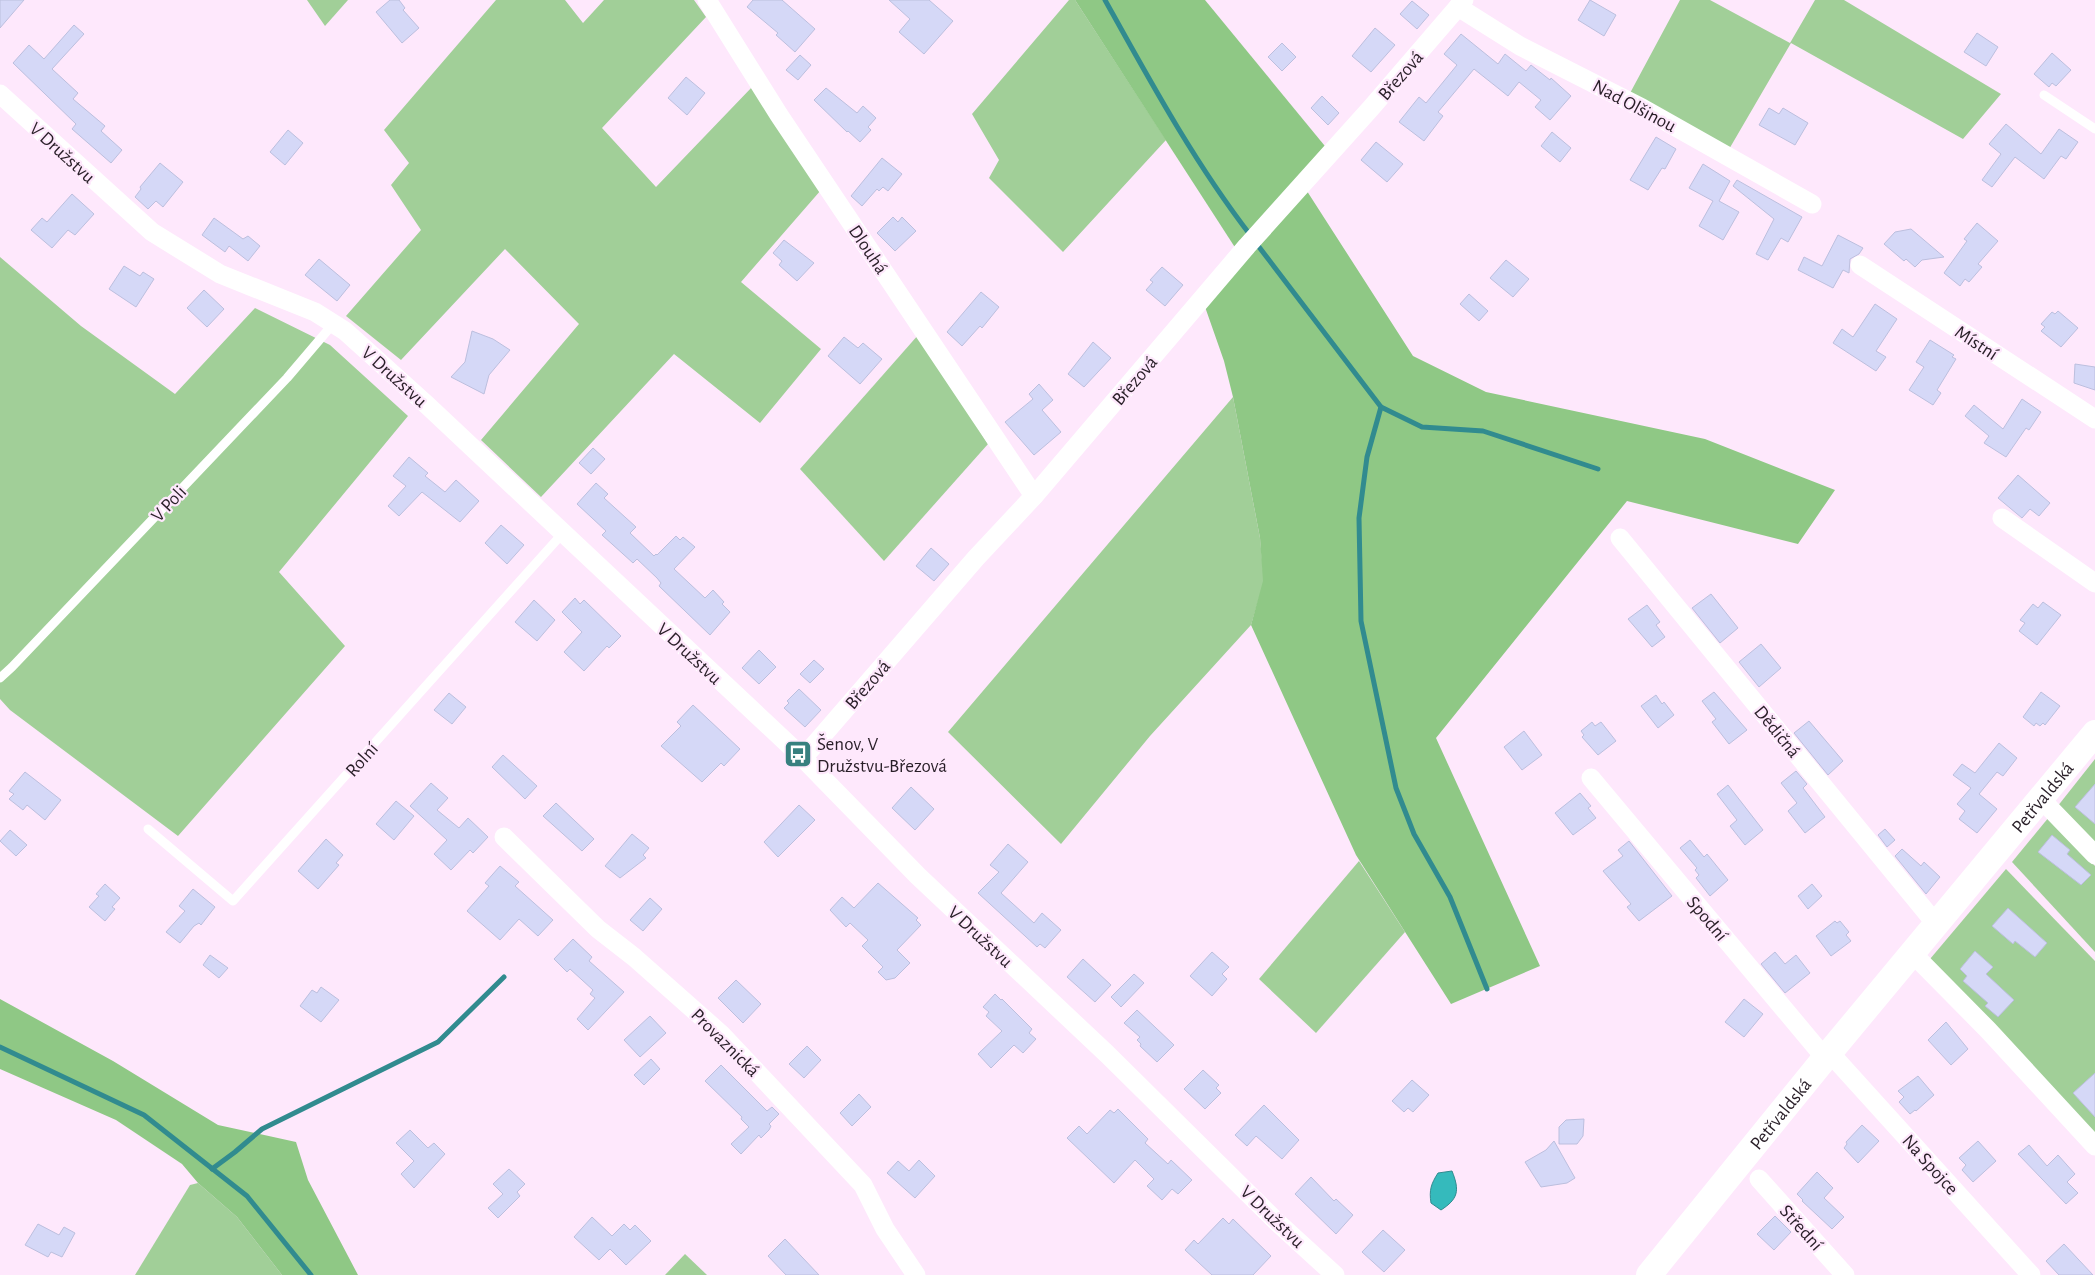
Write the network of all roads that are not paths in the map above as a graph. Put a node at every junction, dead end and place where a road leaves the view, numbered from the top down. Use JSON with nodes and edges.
{"nodes":[{"id":1,"x":708,"y":0,"type":"edge"},
{"id":2,"x":1461,"y":3,"type":"edge"},
{"id":3,"x":0,"y":94,"type":"edge"},
{"id":4,"x":2044,"y":96,"type":"dead end"},
{"id":5,"x":2095,"y":129,"type":"edge"},
{"id":6,"x":1812,"y":204,"type":"dead end"},
{"id":7,"x":1860,"y":265,"type":"dead end"},
{"id":8,"x":333,"y":324,"type":"junction"},
{"id":9,"x":2095,"y":419,"type":"edge"},
{"id":10,"x":1034,"y":496,"type":"junction"},
{"id":11,"x":2002,"y":518,"type":"dead end"},
{"id":12,"x":563,"y":533,"type":"junction"},
{"id":13,"x":1620,"y":538,"type":"dead end"},
{"id":14,"x":2095,"y":583,"type":"edge"},
{"id":15,"x":0,"y":678,"type":"edge"},
{"id":16,"x":2095,"y":733,"type":"edge"},
{"id":17,"x":803,"y":758,"type":"junction"},
{"id":18,"x":1591,"y":778,"type":"dead end"},
{"id":19,"x":2040,"y":798,"type":"junction"},
{"id":20,"x":148,"y":829,"type":"dead end"},
{"id":21,"x":504,"y":837,"type":"dead end"},
{"id":22,"x":2095,"y":856,"type":"edge"},
{"id":23,"x":1936,"y":924,"type":"junction"},
{"id":24,"x":1912,"y":953,"type":"junction"},
{"id":25,"x":1827,"y":1055,"type":"junction"},
{"id":26,"x":2095,"y":1146,"type":"edge"},
{"id":27,"x":1758,"y":1179,"type":"dead end"},
{"id":28,"x":916,"y":1275,"type":"edge"},
{"id":29,"x":1335,"y":1275,"type":"edge"},
{"id":30,"x":1649,"y":1275,"type":"edge"},
{"id":31,"x":1845,"y":1275,"type":"edge"},
{"id":32,"x":2031,"y":1275,"type":"edge"}],
"edges":[{"from":1,"to":10,"type":"street","name":"Dlouhá"},
{"from":2,"to":6,"type":"street","name":"Nad Olšinou"},
{"from":2,"to":10,"type":"street","name":"Březová"},
{"from":3,"to":8,"type":"street","name":"V Družstvu"},
{"from":4,"to":5,"type":"lane"},
{"from":7,"to":9,"type":"street","name":"Místní"},
{"from":8,"to":12,"type":"street","name":"V Družstvu"},
{"from":8,"to":15,"type":"lane","name":"V Poli"},
{"from":10,"to":17,"type":"street","name":"Březová"},
{"from":11,"to":14,"type":"street"},
{"from":12,"to":17,"type":"street","name":"V Družstvu"},
{"from":12,"to":20,"type":"lane","name":"Rolní"},
{"from":13,"to":23,"type":"street","name":"Dědičná"},
{"from":16,"to":19,"type":"main road","name":"Petřvaldská"},
{"from":17,"to":29,"type":"street","name":"V Družstvu"},
{"from":18,"to":25,"type":"street","name":"Spodní"},
{"from":19,"to":22,"type":"street"},
{"from":19,"to":23,"type":"main road","name":"Petřvaldská"},
{"from":21,"to":28,"type":"street","name":"Provaznická"},
{"from":23,"to":24,"type":"main road","name":"Petřvaldská"},
{"from":24,"to":25,"type":"main road","name":"Petřvaldská"},
{"from":24,"to":26,"type":"street"},
{"from":25,"to":30,"type":"main road","name":"Petřvaldská"},
{"from":25,"to":32,"type":"street","name":"Na Spojce"},
{"from":27,"to":31,"type":"street","name":"Střední"}]}
